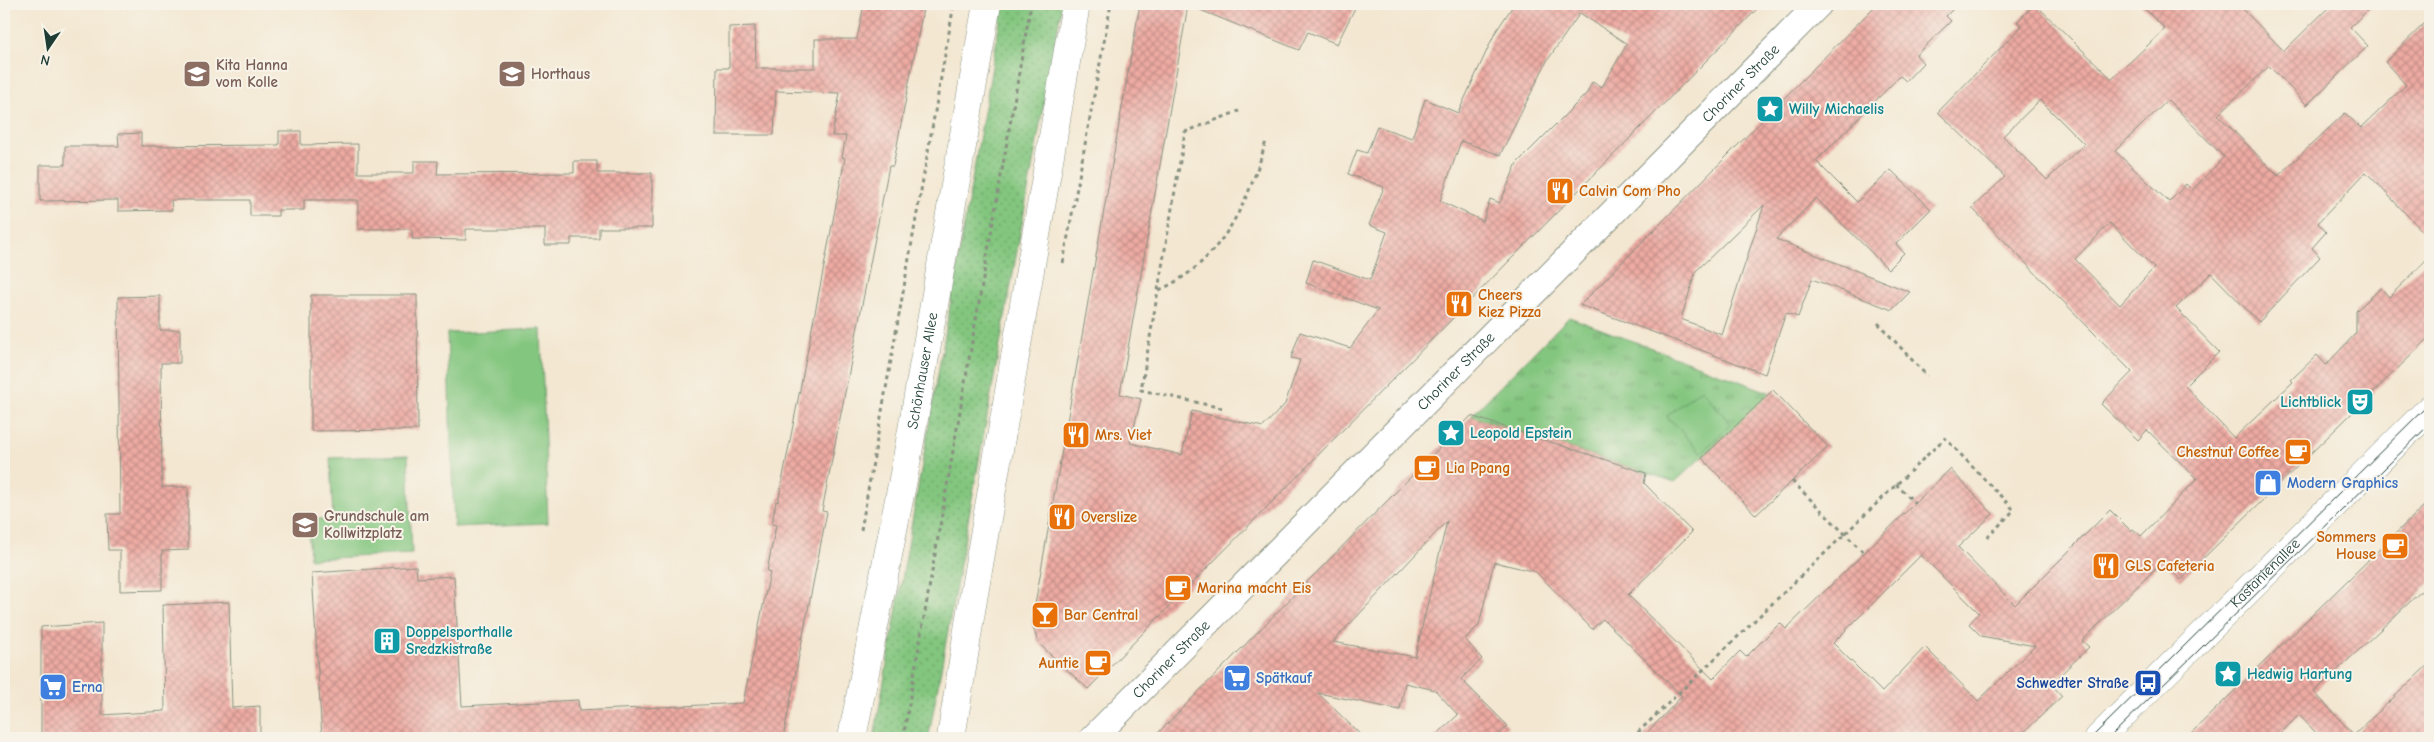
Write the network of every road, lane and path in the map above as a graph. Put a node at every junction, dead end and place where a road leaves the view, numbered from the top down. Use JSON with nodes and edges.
{"nodes":[{"id":1,"x":954,"y":4,"type":"edge"},
{"id":2,"x":987,"y":4,"type":"edge"},
{"id":3,"x":1031,"y":4,"type":"edge"},
{"id":4,"x":1076,"y":4,"type":"edge"},
{"id":5,"x":1819,"y":4,"type":"edge"},
{"id":6,"x":1239,"y":111,"type":"dead end"},
{"id":7,"x":1266,"y":141,"type":"dead end"},
{"id":8,"x":1158,"y":290,"type":"junction"},
{"id":9,"x":1878,"y":323,"type":"dead end"},
{"id":10,"x":1927,"y":376,"type":"dead end"},
{"id":11,"x":1222,"y":408,"type":"dead end"},
{"id":12,"x":2430,"y":409,"type":"edge"},
{"id":13,"x":1792,"y":481,"type":"dead end"},
{"id":14,"x":1896,"y":484,"type":"junction"},
{"id":15,"x":1915,"y":503,"type":"dead end"},
{"id":16,"x":861,"y":531,"type":"dead end"},
{"id":17,"x":1844,"y":534,"type":"junction"},
{"id":18,"x":1986,"y":538,"type":"dead end"},
{"id":19,"x":1864,"y":553,"type":"dead end"},
{"id":20,"x":852,"y":738,"type":"edge"},
{"id":21,"x":902,"y":738,"type":"edge"},
{"id":22,"x":951,"y":738,"type":"edge"},
{"id":23,"x":1093,"y":738,"type":"edge"},
{"id":24,"x":1632,"y":738,"type":"edge"},
{"id":25,"x":2099,"y":738,"type":"edge"}],
"edges":[{"from":1,"to":16,"type":"path"},
{"from":2,"to":20,"type":"main road","name":"Schönhauser Allee"},
{"from":3,"to":21,"type":"path"},
{"from":4,"to":22,"type":"main road"},
{"from":5,"to":23,"type":"street","name":"Choriner Straße"},
{"from":6,"to":8,"type":"path"},
{"from":7,"to":8,"type":"path"},
{"from":8,"to":11,"type":"path"},
{"from":9,"to":10,"type":"path"},
{"from":12,"to":25,"type":"main road","name":"Kastanienallee"},
{"from":13,"to":17,"type":"path"},
{"from":14,"to":15,"type":"path"},
{"from":14,"to":17,"type":"path"},
{"from":14,"to":18,"type":"path"},
{"from":17,"to":19,"type":"path"},
{"from":17,"to":24,"type":"path"}]}
